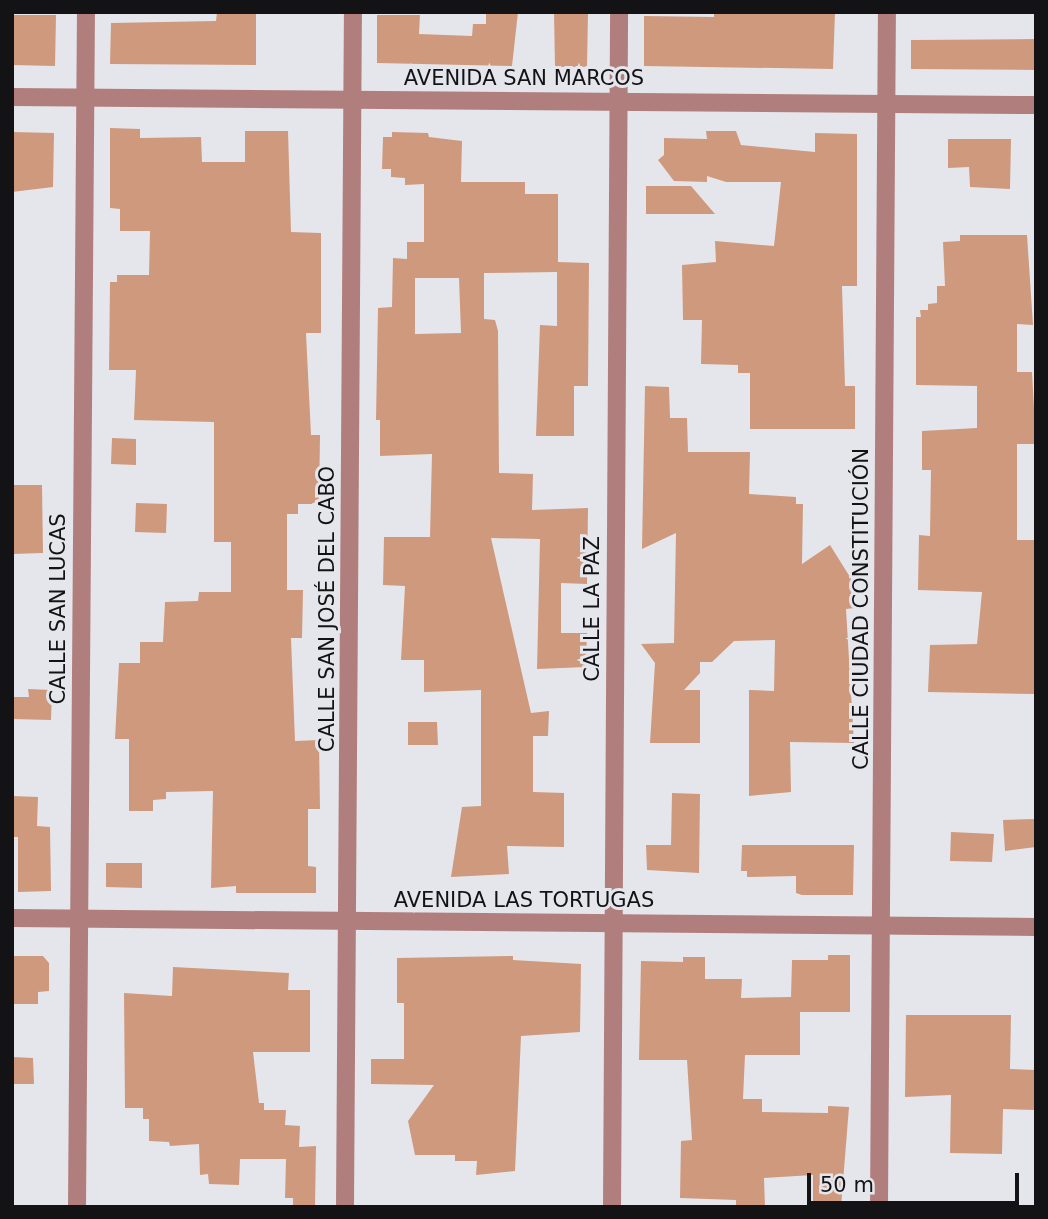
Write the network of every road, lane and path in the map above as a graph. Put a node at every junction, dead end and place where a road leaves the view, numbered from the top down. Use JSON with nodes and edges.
{"nodes":[{"id":1,"x":86,"y":12,"type":"edge"},
{"id":2,"x":353,"y":12,"type":"edge"},
{"id":3,"x":619,"y":12,"type":"edge"},
{"id":4,"x":887,"y":12,"type":"edge"},
{"id":5,"x":12,"y":97,"type":"edge"},
{"id":6,"x":85,"y":97,"type":"junction"},
{"id":7,"x":353,"y":100,"type":"junction"},
{"id":8,"x":618,"y":102,"type":"junction"},
{"id":9,"x":886,"y":104,"type":"junction"},
{"id":10,"x":1036,"y":105,"type":"edge"},
{"id":11,"x":12,"y":918,"type":"edge"},
{"id":12,"x":79,"y":919,"type":"junction"},
{"id":13,"x":348,"y":921,"type":"junction"},
{"id":14,"x":613,"y":923,"type":"junction"},
{"id":15,"x":882,"y":926,"type":"junction"},
{"id":16,"x":1036,"y":927,"type":"edge"},
{"id":17,"x":77,"y":1207,"type":"edge"},
{"id":18,"x":345,"y":1207,"type":"edge"},
{"id":19,"x":612,"y":1207,"type":"edge"},
{"id":20,"x":879,"y":1207,"type":"edge"}],
"edges":[{"from":1,"to":6,"type":"street","name":"CALLE SAN LUCAS"},
{"from":2,"to":7,"type":"street","name":"CALLE SAN JOSÉ DEL CABO"},
{"from":3,"to":8,"type":"street","name":"CALLE LA PAZ"},
{"from":4,"to":9,"type":"street","name":"CALLE CIUDAD CONSTITUCIÓN"},
{"from":5,"to":6,"type":"street","name":"AVENIDA SAN MARCOS"},
{"from":6,"to":7,"type":"street","name":"AVENIDA SAN MARCOS"},
{"from":6,"to":12,"type":"street","name":"CALLE SAN LUCAS"},
{"from":7,"to":8,"type":"street","name":"AVENIDA SAN MARCOS"},
{"from":7,"to":13,"type":"street","name":"CALLE SAN JOSÉ DEL CABO"},
{"from":8,"to":9,"type":"street","name":"AVENIDA SAN MARCOS"},
{"from":8,"to":14,"type":"street","name":"CALLE LA PAZ"},
{"from":9,"to":10,"type":"street","name":"AVENIDA SAN MARCOS"},
{"from":9,"to":15,"type":"street","name":"CALLE CIUDAD CONSTITUCIÓN"},
{"from":11,"to":12,"type":"street","name":"AVENIDA LAS TORTUGAS"},
{"from":12,"to":13,"type":"street","name":"AVENIDA LAS TORTUGAS"},
{"from":12,"to":17,"type":"street","name":"CALLE SAN LUCAS"},
{"from":13,"to":14,"type":"street","name":"AVENIDA LAS TORTUGAS"},
{"from":13,"to":18,"type":"street","name":"CALLE SAN JOSÉ DEL CABO"},
{"from":14,"to":15,"type":"street","name":"AVENIDA LAS TORTUGAS"},
{"from":14,"to":19,"type":"street","name":"CALLE LA PAZ"},
{"from":15,"to":16,"type":"street","name":"AVENIDA LAS TORTUGAS"},
{"from":15,"to":20,"type":"street","name":"CALLE CIUDAD CONSTITUCIÓN"}]}
